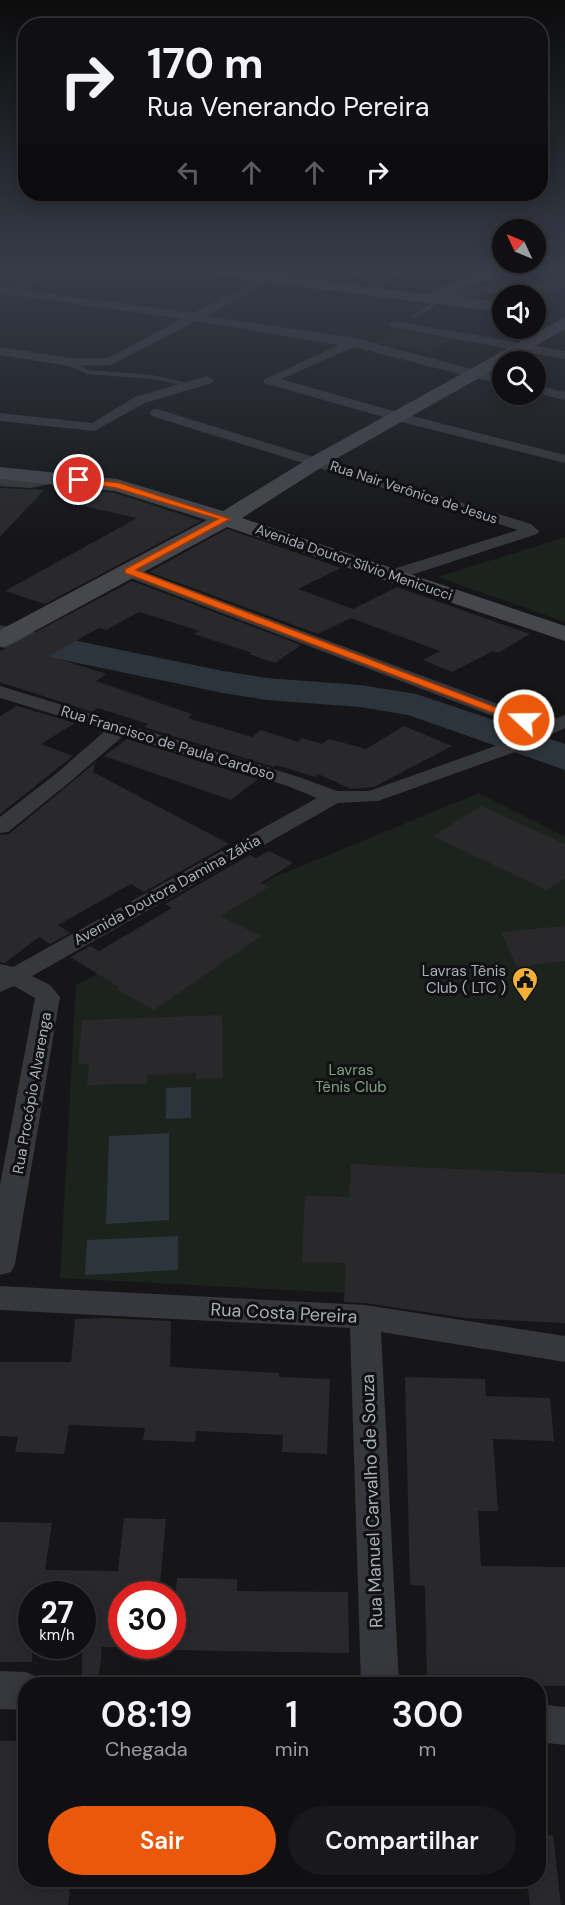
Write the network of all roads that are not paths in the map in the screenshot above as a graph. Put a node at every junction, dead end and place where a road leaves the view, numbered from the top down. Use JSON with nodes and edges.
{"nodes":[{"id":1,"x":53,"y":360,"type":"edge"},
{"id":2,"x":113,"y":360,"type":"edge"},
{"id":3,"x":314,"y":360,"type":"edge"},
{"id":4,"x":417,"y":360,"type":"edge"},
{"id":5,"x":497,"y":360,"type":"edge"},
{"id":6,"x":65,"y":362,"type":"junction"},
{"id":7,"x":472,"y":374,"type":"junction"},
{"id":8,"x":492,"y":379,"type":"edge"},
{"id":9,"x":207,"y":380,"type":"dead end"},
{"id":10,"x":193,"y":385,"type":"junction"},
{"id":11,"x":546,"y":391,"type":"edge"},
{"id":12,"x":565,"y":396,"type":"edge"},
{"id":13,"x":157,"y":413,"type":"dead end"},
{"id":14,"x":0,"y":417,"type":"edge"},
{"id":15,"x":399,"y":417,"type":"junction"},
{"id":16,"x":565,"y":459,"type":"edge"},
{"id":17,"x":318,"y":461,"type":"junction"},
{"id":18,"x":0,"y":473,"type":"edge"},
{"id":19,"x":61,"y":478,"type":"junction"},
{"id":20,"x":0,"y":482,"type":"edge"},
{"id":21,"x":225,"y":519,"type":"junction"},
{"id":22,"x":128,"y":571,"type":"junction"},
{"id":23,"x":393,"y":574,"type":"junction"},
{"id":24,"x":565,"y":634,"type":"edge"},
{"id":25,"x":0,"y":640,"type":"edge"},
{"id":26,"x":0,"y":692,"type":"edge"},
{"id":27,"x":565,"y":721,"type":"edge"},
{"id":28,"x":119,"y":729,"type":"junction"},
{"id":29,"x":537,"y":733,"type":"junction"},
{"id":30,"x":334,"y":797,"type":"junction"},
{"id":31,"x":0,"y":827,"type":"edge"},
{"id":32,"x":4,"y":977,"type":"edge"},
{"id":33,"x":0,"y":1264,"type":"edge"},
{"id":34,"x":0,"y":1298,"type":"edge"},
{"id":35,"x":364,"y":1317,"type":"junction"},
{"id":36,"x":565,"y":1349,"type":"edge"},
{"id":37,"x":380,"y":1677,"type":"edge"},
{"id":38,"x":0,"y":1690,"type":"edge"},
{"id":39,"x":18,"y":1691,"type":"edge"},
{"id":40,"x":546,"y":1724,"type":"edge"},
{"id":41,"x":565,"y":1726,"type":"edge"}],
"edges":[{"from":1,"to":6,"type":"street"},
{"from":2,"to":6,"type":"street"},
{"from":3,"to":15,"type":"street"},
{"from":4,"to":7,"type":"street"},
{"from":5,"to":7,"type":"street"},
{"from":6,"to":10,"type":"lane"},
{"from":7,"to":8,"type":"street"},
{"from":7,"to":15,"type":"street"},
{"from":9,"to":10,"type":"street"},
{"from":10,"to":14,"type":"street"},
{"from":11,"to":12,"type":"street"},
{"from":13,"to":17,"type":"street","name":"Rua Nair Verônica de Jesus"},
{"from":15,"to":16,"type":"street"},
{"from":15,"to":17,"type":"street"},
{"from":17,"to":21,"type":"street"},
{"from":17,"to":23,"type":"street","name":"Rua Nair Verônica de Jesus"},
{"from":18,"to":19,"type":"street","name":"Avenida Doutor Sílvio Menicucci"},
{"from":19,"to":20,"type":"street"},
{"from":19,"to":21,"type":"street","name":"Avenida Doutor Sílvio Menicucci"},
{"from":21,"to":22,"type":"street"},
{"from":21,"to":23,"type":"street","name":"Avenida Doutor Sílvio Menicucci"},
{"from":22,"to":25,"type":"street"},
{"from":22,"to":29,"type":"street"},
{"from":23,"to":24,"type":"street","name":"Avenida Doutor Sílvio Menicucci"},
{"from":26,"to":28,"type":"street","name":"Rua Francisco de Paula Cardoso"},
{"from":27,"to":29,"type":"street"},
{"from":28,"to":30,"type":"street","name":"Rua Francisco de Paula Cardoso"},
{"from":28,"to":31,"type":"street"},
{"from":29,"to":30,"type":"street"},
{"from":30,"to":32,"type":"street","name":"Avenida Doutora Damina Zákia"},
{"from":32,"to":33,"type":"street","name":"Rua Procópio Alvarenga"},
{"from":34,"to":35,"type":"street","name":"Rua Costa Pereira"},
{"from":35,"to":36,"type":"street","name":"Rua Costa Pereira"},
{"from":35,"to":37,"type":"street","name":"Rua Manuel Carvalho de Souza"},
{"from":38,"to":39,"type":"street"},
{"from":40,"to":41,"type":"street"}]}
